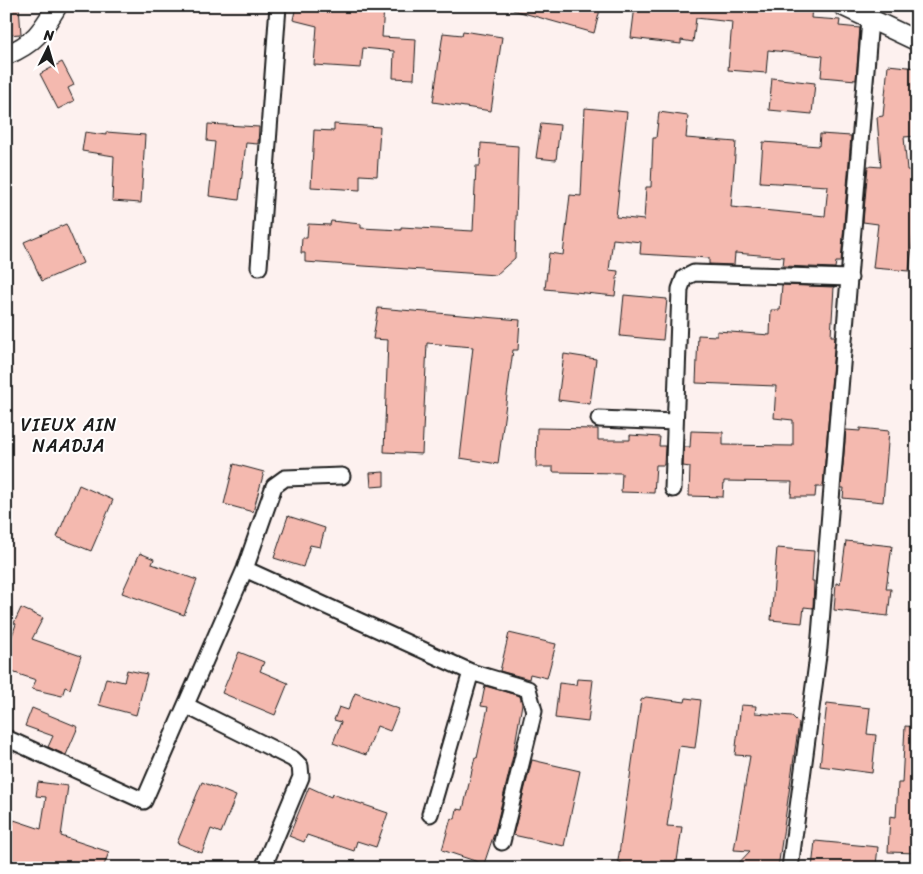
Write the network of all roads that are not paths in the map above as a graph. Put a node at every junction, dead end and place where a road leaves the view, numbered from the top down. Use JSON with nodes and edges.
{"nodes":[{"id":1,"x":57,"y":6,"type":"edge"},
{"id":2,"x":278,"y":6,"type":"edge"},
{"id":3,"x":843,"y":6,"type":"edge"},
{"id":4,"x":868,"y":13,"type":"edge"},
{"id":5,"x":917,"y":41,"type":"edge"},
{"id":6,"x":6,"y":55,"type":"edge"},
{"id":7,"x":259,"y":267,"type":"dead end"},
{"id":8,"x":850,"y":278,"type":"junction"},
{"id":9,"x":599,"y":419,"type":"dead end"},
{"id":10,"x":675,"y":422,"type":"junction"},
{"id":11,"x":342,"y":476,"type":"dead end"},
{"id":12,"x":673,"y":489,"type":"dead end"},
{"id":13,"x":245,"y":569,"type":"junction"},
{"id":14,"x":471,"y":672,"type":"junction"},
{"id":15,"x":186,"y":706,"type":"junction"},
{"id":16,"x":6,"y":738,"type":"edge"},
{"id":17,"x":430,"y":814,"type":"dead end"},
{"id":18,"x":502,"y":842,"type":"dead end"},
{"id":19,"x":263,"y":868,"type":"edge"},
{"id":20,"x":790,"y":868,"type":"edge"}],
"edges":[{"from":1,"to":6,"type":"street"},
{"from":2,"to":7,"type":"street"},
{"from":3,"to":4,"type":"street"},
{"from":4,"to":5,"type":"street"},
{"from":4,"to":8,"type":"street"},
{"from":8,"to":10,"type":"street"},
{"from":8,"to":20,"type":"street"},
{"from":9,"to":10,"type":"street"},
{"from":10,"to":12,"type":"street"},
{"from":11,"to":13,"type":"street"},
{"from":13,"to":14,"type":"street"},
{"from":13,"to":15,"type":"street"},
{"from":14,"to":17,"type":"street"},
{"from":14,"to":18,"type":"street"},
{"from":15,"to":16,"type":"street"},
{"from":15,"to":19,"type":"street"}]}
